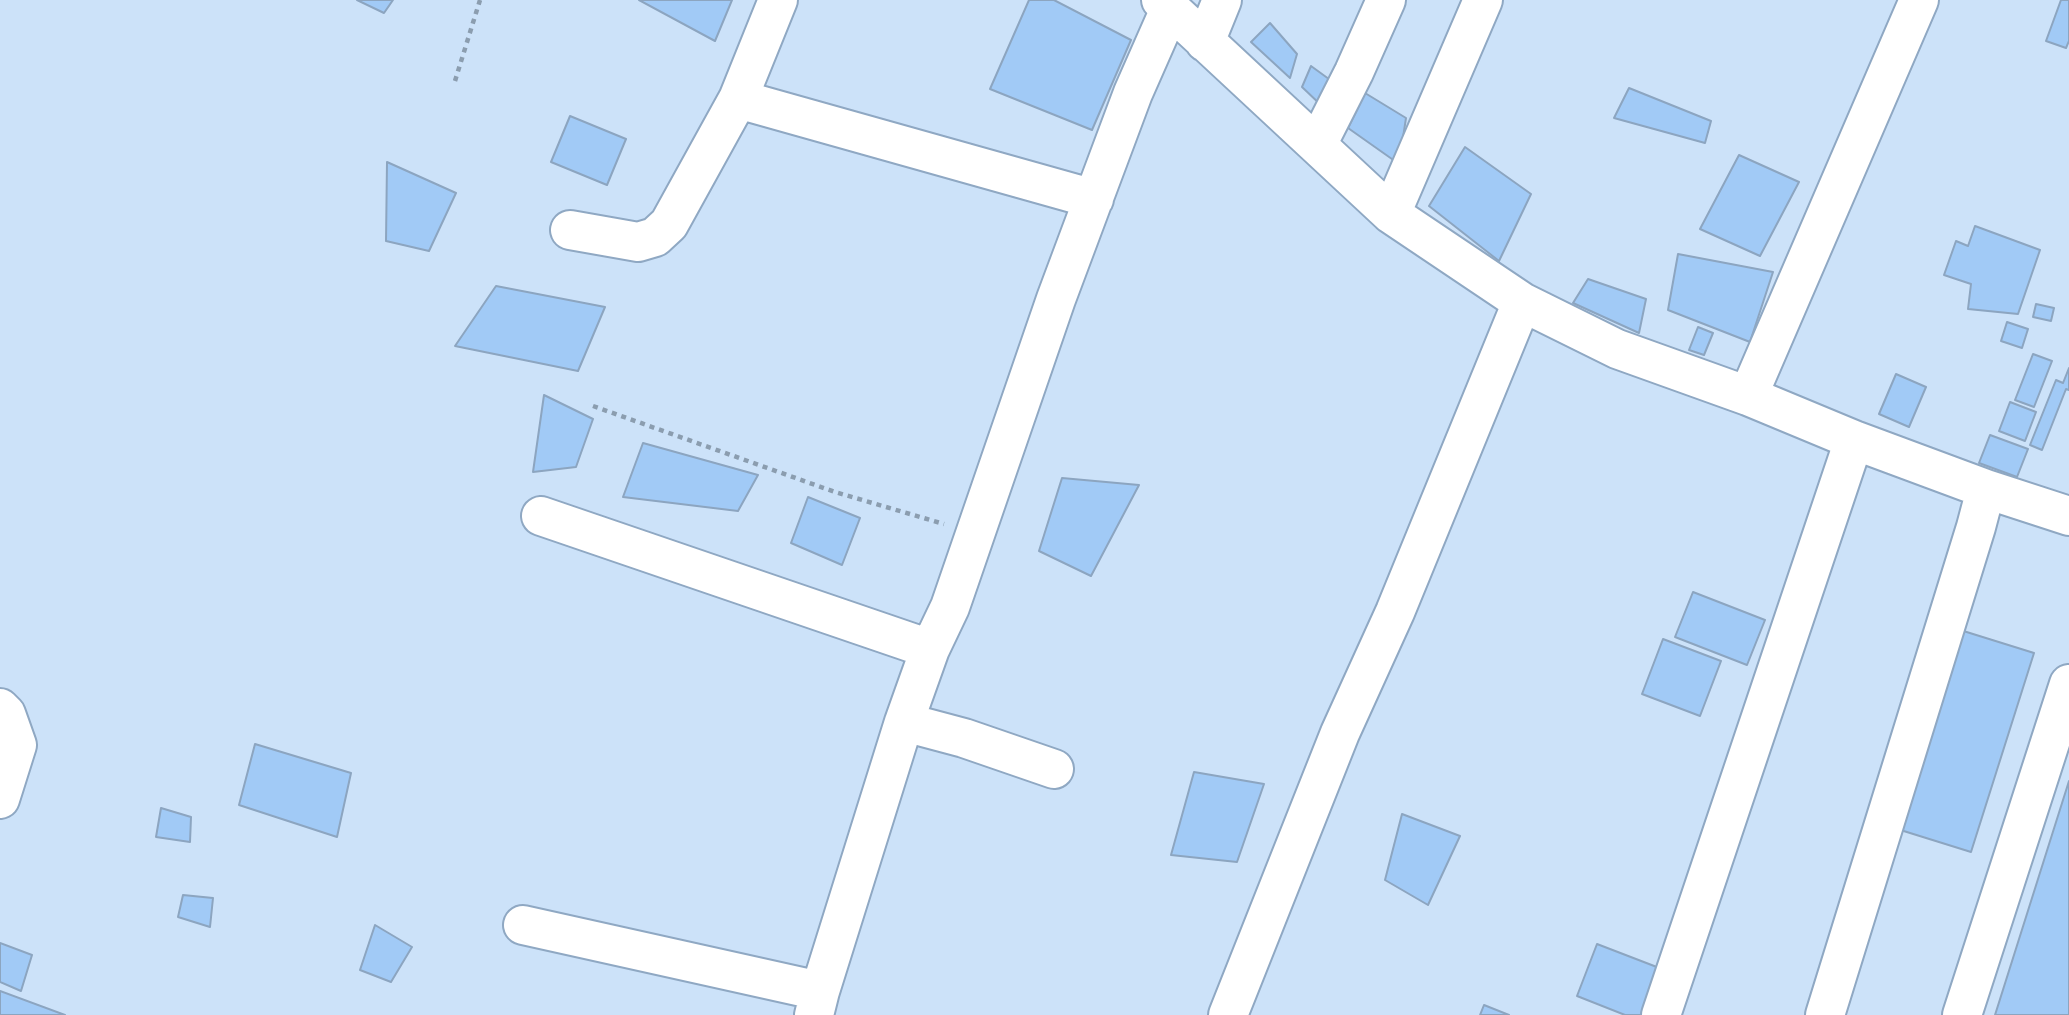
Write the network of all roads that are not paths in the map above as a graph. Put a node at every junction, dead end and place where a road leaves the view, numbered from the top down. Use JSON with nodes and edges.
{"nodes":[{"id":1,"x":778,"y":0,"type":"edge"},
{"id":2,"x":1222,"y":0,"type":"edge"},
{"id":3,"x":1386,"y":0,"type":"edge"},
{"id":4,"x":1483,"y":0,"type":"edge"},
{"id":5,"x":1919,"y":0,"type":"edge"},
{"id":6,"x":1166,"y":5,"type":"edge"},
{"id":7,"x":1205,"y":42,"type":"junction"},
{"id":8,"x":738,"y":99,"type":"junction"},
{"id":9,"x":1317,"y":145,"type":"junction"},
{"id":10,"x":1094,"y":199,"type":"junction"},
{"id":11,"x":1391,"y":214,"type":"junction"},
{"id":12,"x":570,"y":230,"type":"dead end"},
{"id":13,"x":1522,"y":302,"type":"junction"},
{"id":14,"x":1748,"y":396,"type":"junction"},
{"id":15,"x":1854,"y":440,"type":"junction"},
{"id":16,"x":1986,"y":489,"type":"junction"},
{"id":17,"x":541,"y":516,"type":"dead end"},
{"id":18,"x":2069,"y":516,"type":"edge"},
{"id":19,"x":930,"y":649,"type":"junction"},
{"id":20,"x":2069,"y":684,"type":"edge"},
{"id":21,"x":0,"y":708,"type":"edge"},
{"id":22,"x":904,"y":722,"type":"junction"},
{"id":23,"x":1054,"y":769,"type":"dead end"},
{"id":24,"x":0,"y":799,"type":"edge"},
{"id":25,"x":523,"y":925,"type":"dead end"},
{"id":26,"x":817,"y":1003,"type":"edge"},
{"id":27,"x":1227,"y":1015,"type":"edge"},
{"id":28,"x":1661,"y":1015,"type":"edge"},
{"id":29,"x":1825,"y":1015,"type":"edge"},
{"id":30,"x":1962,"y":1015,"type":"edge"}],
"edges":[{"from":1,"to":8,"type":"street"},
{"from":2,"to":7,"type":"street"},
{"from":3,"to":9,"type":"street"},
{"from":4,"to":11,"type":"street"},
{"from":5,"to":14,"type":"street"},
{"from":6,"to":7,"type":"street"},
{"from":6,"to":10,"type":"street"},
{"from":7,"to":9,"type":"street"},
{"from":8,"to":10,"type":"street"},
{"from":8,"to":12,"type":"street"},
{"from":9,"to":11,"type":"street"},
{"from":10,"to":19,"type":"street"},
{"from":11,"to":13,"type":"street"},
{"from":13,"to":14,"type":"street"},
{"from":13,"to":27,"type":"street"},
{"from":14,"to":15,"type":"street"},
{"from":15,"to":16,"type":"street"},
{"from":15,"to":28,"type":"street"},
{"from":16,"to":18,"type":"street"},
{"from":16,"to":29,"type":"street"},
{"from":17,"to":19,"type":"street"},
{"from":19,"to":22,"type":"street"},
{"from":20,"to":30,"type":"street"},
{"from":21,"to":24,"type":"street"},
{"from":22,"to":23,"type":"street"},
{"from":22,"to":26,"type":"street"},
{"from":25,"to":26,"type":"street"}]}
